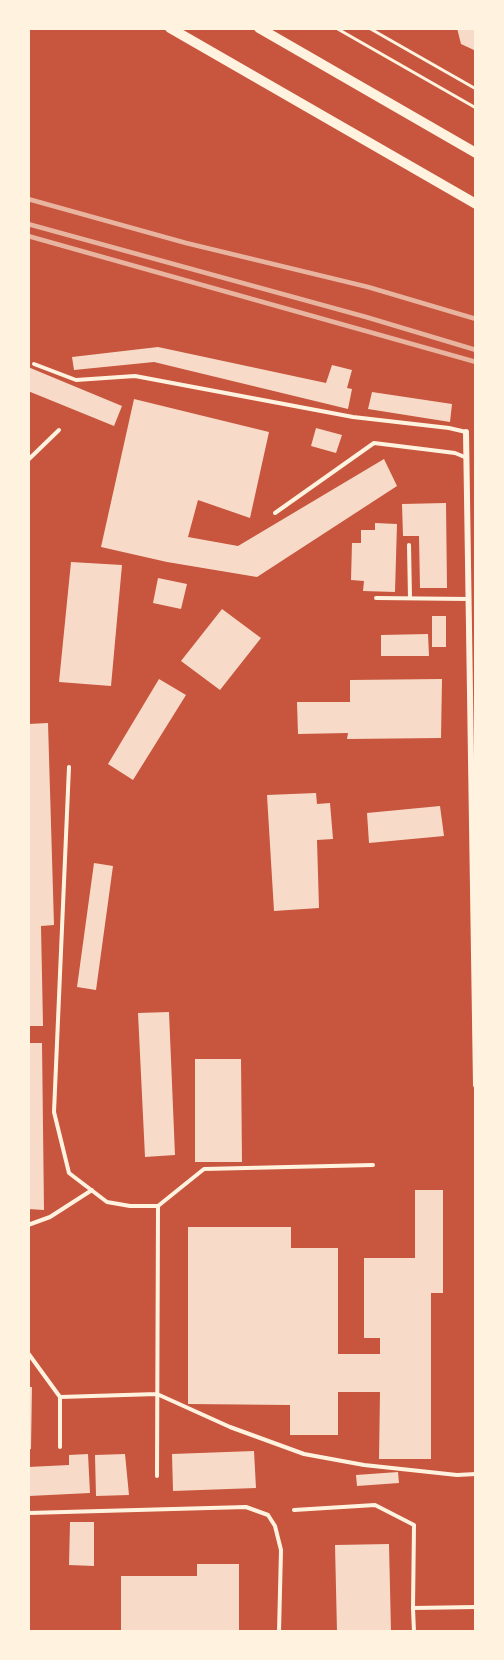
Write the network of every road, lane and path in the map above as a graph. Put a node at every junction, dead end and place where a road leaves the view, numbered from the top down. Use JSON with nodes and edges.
{"nodes":[{"id":1,"x":170,"y":28,"type":"edge"},
{"id":2,"x":259,"y":28,"type":"edge"},
{"id":3,"x":336,"y":28,"type":"edge"},
{"id":4,"x":369,"y":28,"type":"edge"},
{"id":5,"x":476,"y":89,"type":"edge"},
{"id":6,"x":476,"y":108,"type":"edge"},
{"id":7,"x":476,"y":153,"type":"edge"},
{"id":8,"x":476,"y":204,"type":"edge"},
{"id":9,"x":34,"y":364,"type":"dead end"},
{"id":10,"x":59,"y":430,"type":"dead end"},
{"id":11,"x":466,"y":432,"type":"joint"},
{"id":12,"x":468,"y":458,"type":"junction"},
{"id":13,"x":28,"y":460,"type":"edge"},
{"id":14,"x":275,"y":513,"type":"dead end"},
{"id":15,"x":409,"y":545,"type":"dead end"},
{"id":16,"x":376,"y":598,"type":"dead end"},
{"id":17,"x":410,"y":598,"type":"junction"},
{"id":18,"x":469,"y":598,"type":"junction"},
{"id":19,"x":473,"y":681,"type":"edge"},
{"id":20,"x":69,"y":767,"type":"dead end"},
{"id":21,"x":475,"y":1012,"type":"edge"},
{"id":22,"x":476,"y":1085,"type":"edge"},
{"id":23,"x":373,"y":1165,"type":"dead end"},
{"id":24,"x":92,"y":1190,"type":"junction"},
{"id":25,"x":158,"y":1206,"type":"junction"},
{"id":26,"x":28,"y":1225,"type":"edge"},
{"id":27,"x":28,"y":1353,"type":"edge"},
{"id":28,"x":157,"y":1394,"type":"junction"},
{"id":29,"x":60,"y":1397,"type":"junction"},
{"id":30,"x":60,"y":1447,"type":"dead end"},
{"id":31,"x":476,"y":1474,"type":"edge"},
{"id":32,"x":157,"y":1476,"type":"dead end"},
{"id":33,"x":294,"y":1510,"type":"dead end"},
{"id":34,"x":28,"y":1513,"type":"edge"},
{"id":35,"x":476,"y":1607,"type":"edge"},
{"id":36,"x":413,"y":1608,"type":"junction"},
{"id":37,"x":279,"y":1632,"type":"edge"},
{"id":38,"x":414,"y":1632,"type":"edge"}],
"edges":[{"from":1,"to":8,"type":"main road"},
{"from":2,"to":7,"type":"main road"},
{"from":3,"to":6,"type":"path"},
{"from":4,"to":5,"type":"path"},
{"from":9,"to":11,"type":"lane"},
{"from":10,"to":13,"type":"lane"},
{"from":11,"to":12,"type":"street"},
{"from":12,"to":14,"type":"lane"},
{"from":12,"to":18,"type":"street"},
{"from":15,"to":17,"type":"lane"},
{"from":16,"to":17,"type":"lane"},
{"from":17,"to":18,"type":"lane"},
{"from":18,"to":19,"type":"street"},
{"from":19,"to":21,"type":"street"},
{"from":20,"to":24,"type":"lane"},
{"from":21,"to":22,"type":"street"},
{"from":23,"to":25,"type":"lane"},
{"from":24,"to":25,"type":"lane"},
{"from":24,"to":26,"type":"lane"},
{"from":25,"to":28,"type":"lane"},
{"from":27,"to":29,"type":"lane"},
{"from":28,"to":29,"type":"lane"},
{"from":28,"to":31,"type":"lane"},
{"from":28,"to":32,"type":"lane"},
{"from":29,"to":30,"type":"lane"},
{"from":33,"to":36,"type":"lane"},
{"from":34,"to":37,"type":"lane"},
{"from":35,"to":36,"type":"lane"},
{"from":36,"to":38,"type":"lane"}]}
